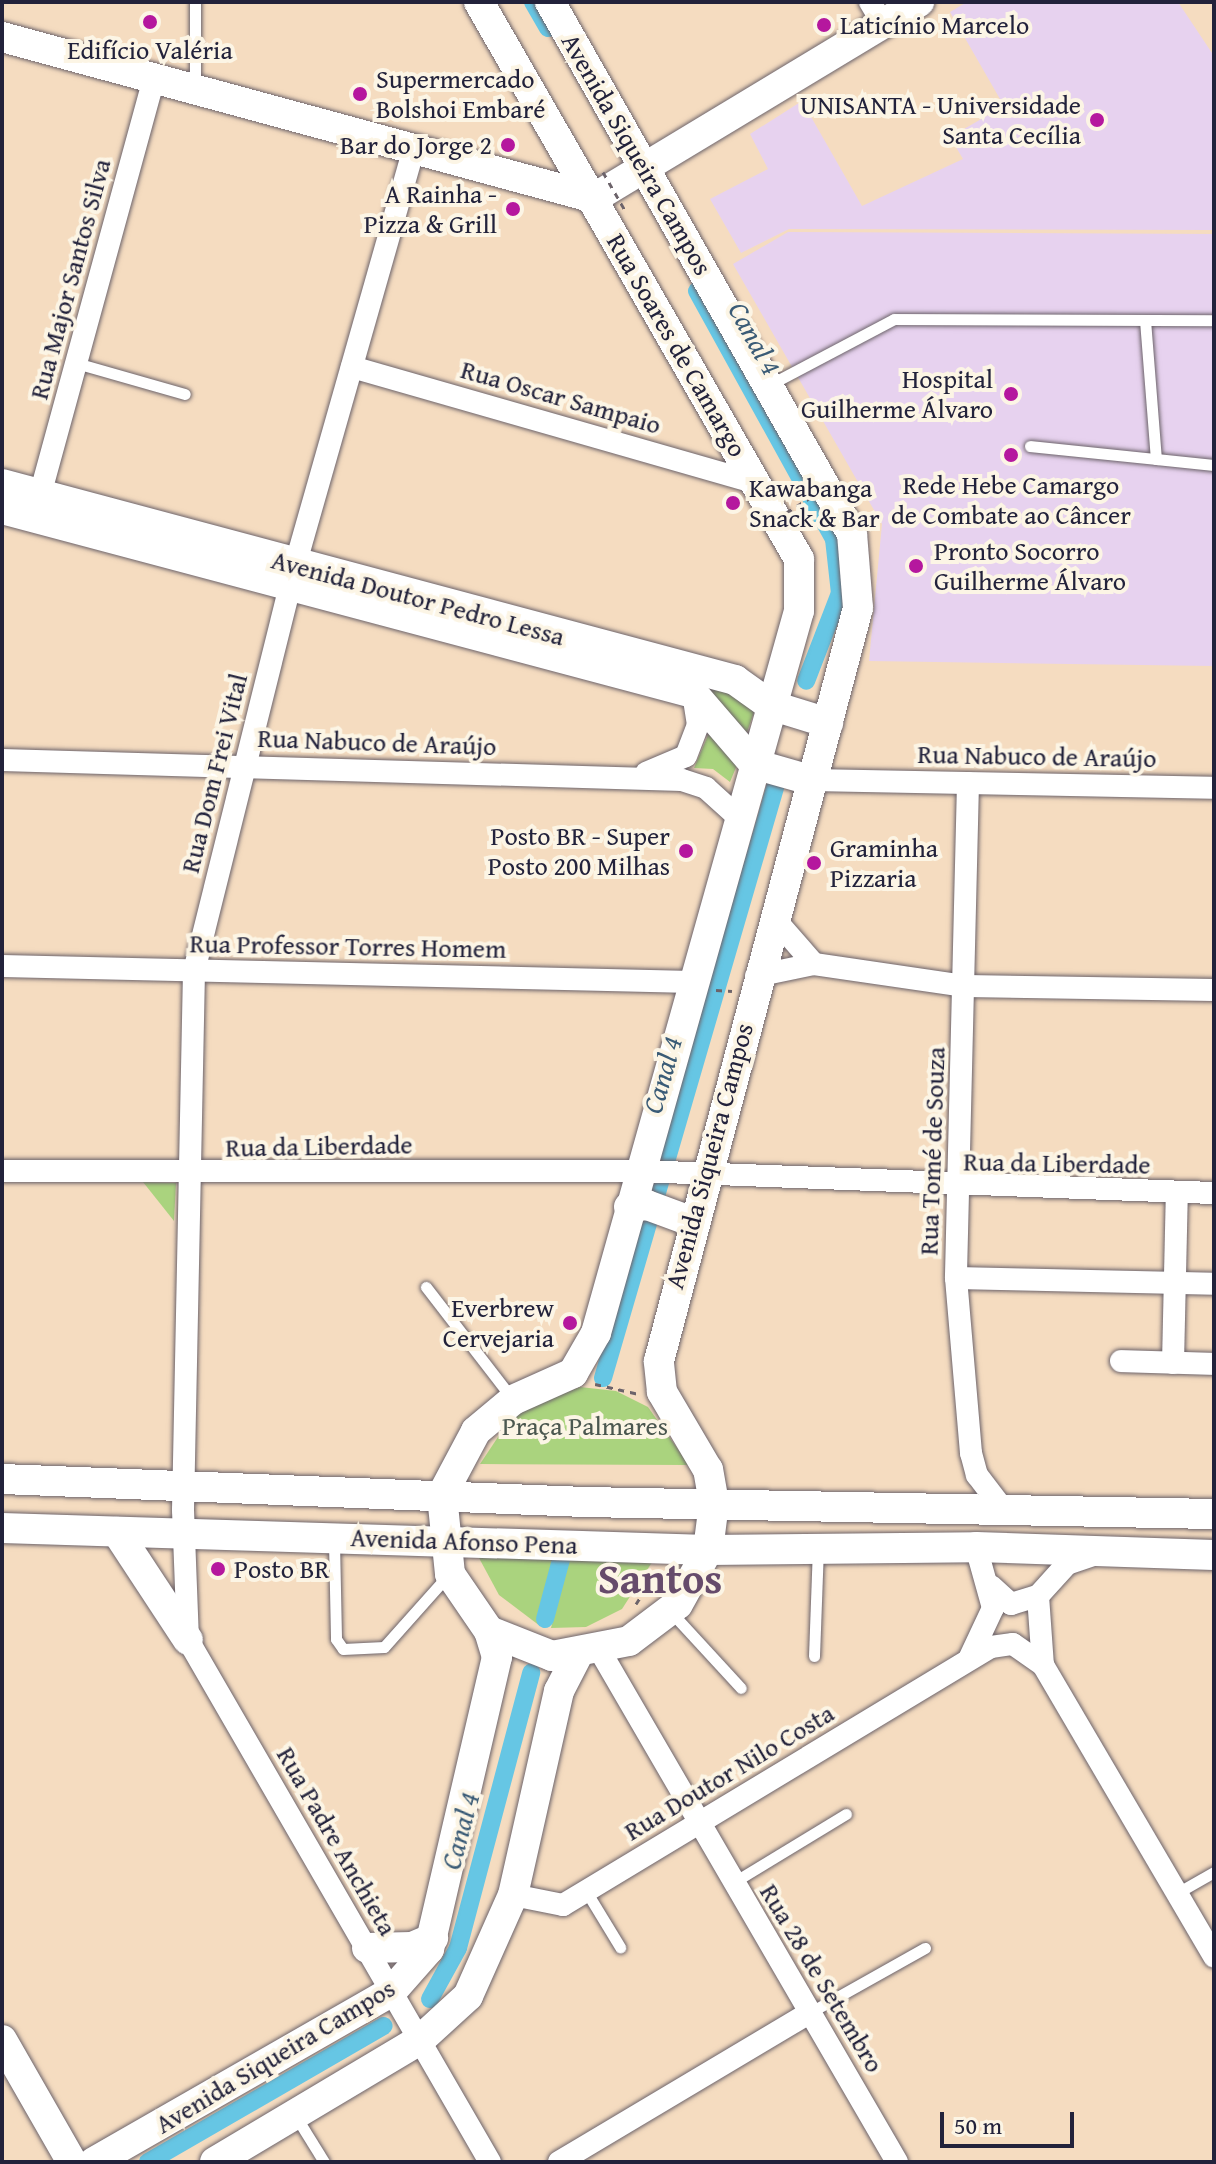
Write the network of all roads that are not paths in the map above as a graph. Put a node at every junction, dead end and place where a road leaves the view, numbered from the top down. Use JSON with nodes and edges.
{"nodes":[{"id":1,"x":195,"y":2,"type":"edge"},
{"id":2,"x":479,"y":2,"type":"edge"},
{"id":3,"x":550,"y":2,"type":"edge"},
{"id":4,"x":919,"y":2,"type":"edge"},
{"id":5,"x":876,"y":12,"type":"edge"},
{"id":6,"x":2,"y":37,"type":"edge"},
{"id":7,"x":154,"y":77,"type":"junction"},
{"id":8,"x":195,"y":88,"type":"junction"},
{"id":9,"x":546,"y":118,"type":"junction"},
{"id":10,"x":414,"y":148,"type":"junction"},
{"id":11,"x":509,"y":174,"type":"junction"},
{"id":12,"x":647,"y":178,"type":"junction"},
{"id":13,"x":610,"y":199,"type":"junction"},
{"id":14,"x":1145,"y":320,"type":"junction"},
{"id":15,"x":1214,"y":320,"type":"edge"},
{"id":16,"x":76,"y":363,"type":"junction"},
{"id":17,"x":352,"y":367,"type":"junction"},
{"id":18,"x":769,"y":385,"type":"junction"},
{"id":19,"x":185,"y":394,"type":"dead end"},
{"id":20,"x":1030,"y":446,"type":"dead end"},
{"id":21,"x":1156,"y":459,"type":"junction"},
{"id":22,"x":1214,"y":465,"type":"edge"},
{"id":23,"x":754,"y":482,"type":"junction"},
{"id":24,"x":2,"y":484,"type":"edge"},
{"id":25,"x":40,"y":495,"type":"junction"},
{"id":26,"x":2,"y":509,"type":"edge"},
{"id":27,"x":292,"y":578,"type":"junction"},
{"id":28,"x":693,"y":693,"type":"junction"},
{"id":29,"x":778,"y":707,"type":"junction"},
{"id":30,"x":823,"y":721,"type":"junction"},
{"id":31,"x":2,"y":760,"type":"edge"},
{"id":32,"x":243,"y":766,"type":"junction"},
{"id":33,"x":759,"y":766,"type":"junction"},
{"id":34,"x":625,"y":777,"type":"junction"},
{"id":35,"x":806,"y":779,"type":"junction"},
{"id":36,"x":968,"y":783,"type":"junction"},
{"id":37,"x":1214,"y":788,"type":"edge"},
{"id":38,"x":738,"y":817,"type":"junction"},
{"id":39,"x":773,"y":917,"type":"junction"},
{"id":40,"x":814,"y":964,"type":"junction"},
{"id":41,"x":2,"y":966,"type":"edge"},
{"id":42,"x":194,"y":971,"type":"junction"},
{"id":43,"x":749,"y":983,"type":"junction"},
{"id":44,"x":698,"y":986,"type":"junction"},
{"id":45,"x":965,"y":986,"type":"junction"},
{"id":46,"x":1214,"y":990,"type":"edge"},
{"id":47,"x":2,"y":1171,"type":"edge"},
{"id":48,"x":646,"y":1171,"type":"junction"},
{"id":49,"x":700,"y":1173,"type":"junction"},
{"id":50,"x":186,"y":1176,"type":"junction"},
{"id":51,"x":959,"y":1189,"type":"junction"},
{"id":52,"x":1177,"y":1193,"type":"junction"},
{"id":53,"x":1214,"y":1193,"type":"edge"},
{"id":54,"x":638,"y":1206,"type":"junction"},
{"id":55,"x":688,"y":1217,"type":"junction"},
{"id":56,"x":956,"y":1278,"type":"junction"},
{"id":57,"x":1174,"y":1283,"type":"junction"},
{"id":58,"x":1214,"y":1284,"type":"edge"},
{"id":59,"x":426,"y":1287,"type":"dead end"},
{"id":60,"x":1121,"y":1361,"type":"dead end"},
{"id":61,"x":1173,"y":1363,"type":"junction"},
{"id":62,"x":1214,"y":1364,"type":"edge"},
{"id":63,"x":513,"y":1400,"type":"junction"},
{"id":64,"x":2,"y":1479,"type":"edge"},
{"id":65,"x":37,"y":1480,"type":"junction"},
{"id":66,"x":183,"y":1486,"type":"junction"},
{"id":67,"x":442,"y":1495,"type":"junction"},
{"id":68,"x":714,"y":1503,"type":"junction"},
{"id":69,"x":1003,"y":1509,"type":"junction"},
{"id":70,"x":1214,"y":1514,"type":"edge"},
{"id":71,"x":4,"y":1528,"type":"edge"},
{"id":72,"x":117,"y":1532,"type":"junction"},
{"id":73,"x":184,"y":1533,"type":"junction"},
{"id":74,"x":334,"y":1537,"type":"junction"},
{"id":75,"x":441,"y":1540,"type":"junction"},
{"id":76,"x":976,"y":1547,"type":"junction"},
{"id":77,"x":818,"y":1549,"type":"junction"},
{"id":78,"x":708,"y":1550,"type":"junction"},
{"id":79,"x":1102,"y":1552,"type":"junction"},
{"id":80,"x":1214,"y":1555,"type":"edge"},
{"id":81,"x":450,"y":1574,"type":"junction"},
{"id":82,"x":991,"y":1586,"type":"junction"},
{"id":83,"x":1038,"y":1596,"type":"junction"},
{"id":84,"x":670,"y":1611,"type":"junction"},
{"id":85,"x":498,"y":1636,"type":"junction"},
{"id":86,"x":188,"y":1640,"type":"junction"},
{"id":87,"x":580,"y":1653,"type":"junction"},
{"id":88,"x":814,"y":1656,"type":"dead end"},
{"id":89,"x":968,"y":1659,"type":"junction"},
{"id":90,"x":1043,"y":1665,"type":"junction"},
{"id":91,"x":741,"y":1688,"type":"dead end"},
{"id":92,"x":846,"y":1814,"type":"dead end"},
{"id":93,"x":698,"y":1823,"type":"junction"},
{"id":94,"x":1214,"y":1872,"type":"edge"},
{"id":95,"x":733,"y":1882,"type":"junction"},
{"id":96,"x":586,"y":1891,"type":"junction"},
{"id":97,"x":1177,"y":1893,"type":"junction"},
{"id":98,"x":513,"y":1895,"type":"junction"},
{"id":99,"x":433,"y":1938,"type":"junction"},
{"id":100,"x":620,"y":1947,"type":"dead end"},
{"id":101,"x":367,"y":1948,"type":"junction"},
{"id":102,"x":925,"y":1948,"type":"dead end"},
{"id":103,"x":1214,"y":1956,"type":"edge"},
{"id":104,"x":394,"y":1996,"type":"junction"},
{"id":105,"x":809,"y":2013,"type":"junction"},
{"id":106,"x":417,"y":2035,"type":"junction"},
{"id":107,"x":2,"y":2040,"type":"edge"},
{"id":108,"x":295,"y":2114,"type":"junction"},
{"id":109,"x":72,"y":2162,"type":"edge"},
{"id":110,"x":94,"y":2162,"type":"edge"},
{"id":111,"x":215,"y":2162,"type":"edge"},
{"id":112,"x":324,"y":2162,"type":"edge"},
{"id":113,"x":490,"y":2162,"type":"edge"},
{"id":114,"x":559,"y":2162,"type":"edge"},
{"id":115,"x":897,"y":2162,"type":"edge"}],
"edges":[{"from":1,"to":8,"type":"lane"},
{"from":2,"to":9,"type":"main road","name":"Rua Soares de Camargo"},
{"from":3,"to":12,"type":"main road","name":"Avenida Siqueira Campos"},
{"from":4,"to":5,"type":"main road"},
{"from":5,"to":12,"type":"main road"},
{"from":6,"to":7,"type":"main road"},
{"from":7,"to":8,"type":"main road"},
{"from":7,"to":16,"type":"street","name":"Rua Major Santos Silva"},
{"from":8,"to":10,"type":"main road"},
{"from":9,"to":11,"type":"main road"},
{"from":9,"to":13,"type":"main road","name":"Rua Soares de Camargo"},
{"from":10,"to":11,"type":"main road"},
{"from":10,"to":17,"type":"street","name":"Rua Dom Frei Vital"},
{"from":11,"to":13,"type":"main road"},
{"from":12,"to":13,"type":"main road"},
{"from":12,"to":18,"type":"main road","name":"Avenida Siqueira Campos"},
{"from":13,"to":23,"type":"main road","name":"Rua Soares de Camargo"},
{"from":14,"to":15,"type":"lane"},
{"from":14,"to":18,"type":"lane"},
{"from":14,"to":21,"type":"lane"},
{"from":16,"to":19,"type":"lane"},
{"from":16,"to":25,"type":"street","name":"Rua Major Santos Silva"},
{"from":17,"to":23,"type":"street","name":"Rua Oscar Sampaio"},
{"from":17,"to":27,"type":"street","name":"Rua Dom Frei Vital"},
{"from":18,"to":30,"type":"main road","name":"Avenida Siqueira Campos"},
{"from":20,"to":21,"type":"lane"},
{"from":21,"to":22,"type":"lane"},
{"from":23,"to":29,"type":"main road","name":"Rua Soares de Camargo"},
{"from":24,"to":25,"type":"main road","name":"Avenida Doutor Pedro Lessa"},
{"from":25,"to":27,"type":"main road","name":"Avenida Doutor Pedro Lessa"},
{"from":26,"to":27,"type":"main road","name":"Avenida Doutor Pedro Lessa"},
{"from":27,"to":28,"type":"main road","name":"Avenida Doutor Pedro Lessa"},
{"from":27,"to":29,"type":"main road","name":"Avenida Doutor Pedro Lessa"},
{"from":27,"to":32,"type":"street","name":"Rua Dom Frei Vital"},
{"from":28,"to":33,"type":"main road"},
{"from":28,"to":34,"type":"street"},
{"from":29,"to":30,"type":"main road","name":"Avenida Doutor Pedro Lessa"},
{"from":29,"to":33,"type":"main road","name":"Avenida Siqueira Campos"},
{"from":30,"to":35,"type":"main road","name":"Avenida Siqueira Campos"},
{"from":31,"to":32,"type":"street","name":"Rua Nabuco de Araújo"},
{"from":32,"to":34,"type":"street","name":"Rua Nabuco de Araújo"},
{"from":32,"to":42,"type":"street","name":"Rua Dom Frei Vital"},
{"from":33,"to":35,"type":"main road"},
{"from":33,"to":38,"type":"main road","name":"Avenida Siqueira Campos"},
{"from":34,"to":38,"type":"street","name":"Rua Nabuco de Araújo"},
{"from":35,"to":36,"type":"street","name":"Rua Nabuco de Araújo"},
{"from":35,"to":39,"type":"main road","name":"Avenida Siqueira Campos"},
{"from":36,"to":37,"type":"street","name":"Rua Nabuco de Araújo"},
{"from":36,"to":45,"type":"street","name":"Rua Tomé de Souza"},
{"from":38,"to":44,"type":"main road","name":"Avenida Siqueira Campos"},
{"from":39,"to":40,"type":"street"},
{"from":39,"to":43,"type":"main road","name":"Avenida Siqueira Campos"},
{"from":40,"to":43,"type":"street"},
{"from":40,"to":45,"type":"street"},
{"from":41,"to":42,"type":"street","name":"Rua Professor Torres Homem"},
{"from":42,"to":44,"type":"street","name":"Rua Professor Torres Homem"},
{"from":42,"to":50,"type":"street","name":"Rua Dom Frei Vital"},
{"from":43,"to":49,"type":"main road","name":"Avenida Siqueira Campos"},
{"from":44,"to":48,"type":"main road","name":"Avenida Siqueira Campos"},
{"from":45,"to":46,"type":"street"},
{"from":45,"to":51,"type":"street","name":"Rua Tomé de Souza"},
{"from":47,"to":50,"type":"street","name":"Rua da Liberdade"},
{"from":48,"to":49,"type":"street","name":"Rua da Liberdade"},
{"from":48,"to":50,"type":"street","name":"Rua da Liberdade"},
{"from":48,"to":54,"type":"main road","name":"Avenida Siqueira Campos"},
{"from":49,"to":51,"type":"street","name":"Rua da Liberdade"},
{"from":49,"to":55,"type":"main road","name":"Avenida Siqueira Campos"},
{"from":50,"to":66,"type":"street","name":"Rua Dom Frei Vital"},
{"from":51,"to":52,"type":"street","name":"Rua da Liberdade"},
{"from":51,"to":56,"type":"street","name":"Rua Tomé de Souza"},
{"from":52,"to":53,"type":"street","name":"Rua da Liberdade"},
{"from":52,"to":57,"type":"street"},
{"from":54,"to":55,"type":"main road"},
{"from":54,"to":63,"type":"main road","name":"Avenida Siqueira Campos"},
{"from":55,"to":68,"type":"main road","name":"Avenida Siqueira Campos"},
{"from":56,"to":57,"type":"street"},
{"from":56,"to":69,"type":"street","name":"Rua Tomé de Souza"},
{"from":57,"to":58,"type":"street"},
{"from":57,"to":61,"type":"street"},
{"from":59,"to":63,"type":"lane"},
{"from":60,"to":61,"type":"street"},
{"from":61,"to":62,"type":"street"},
{"from":63,"to":67,"type":"main road","name":"Avenida Siqueira Campos"},
{"from":64,"to":65,"type":"main road","name":"Avenida Afonso Pena"},
{"from":65,"to":66,"type":"main road","name":"Avenida Afonso Pena"},
{"from":65,"to":71,"type":"main road"},
{"from":66,"to":67,"type":"main road","name":"Avenida Afonso Pena"},
{"from":66,"to":73,"type":"street","name":"Rua Padre Anchieta"},
{"from":67,"to":68,"type":"main road","name":"Avenida Afonso Pena"},
{"from":67,"to":75,"type":"main road","name":"Avenida Siqueira Campos"},
{"from":68,"to":69,"type":"main road","name":"Avenida Afonso Pena"},
{"from":68,"to":78,"type":"main road","name":"Avenida Siqueira Campos"},
{"from":69,"to":70,"type":"main road","name":"Avenida Afonso Pena"},
{"from":71,"to":72,"type":"main road","name":"Avenida Afonso Pena"},
{"from":72,"to":73,"type":"main road","name":"Avenida Afonso Pena"},
{"from":72,"to":86,"type":"main road"},
{"from":73,"to":74,"type":"main road","name":"Avenida Afonso Pena"},
{"from":73,"to":86,"type":"street","name":"Rua Padre Anchieta"},
{"from":74,"to":75,"type":"main road","name":"Avenida Afonso Pena"},
{"from":74,"to":81,"type":"lane"},
{"from":75,"to":78,"type":"main road","name":"Avenida Afonso Pena"},
{"from":75,"to":81,"type":"main road","name":"Avenida Siqueira Campos"},
{"from":76,"to":77,"type":"main road","name":"Avenida Afonso Pena"},
{"from":76,"to":79,"type":"main road","name":"Avenida Afonso Pena"},
{"from":76,"to":82,"type":"street"},
{"from":77,"to":78,"type":"main road","name":"Avenida Afonso Pena"},
{"from":77,"to":88,"type":"lane"},
{"from":78,"to":84,"type":"main road","name":"Avenida Siqueira Campos"},
{"from":79,"to":80,"type":"main road","name":"Avenida Afonso Pena"},
{"from":79,"to":83,"type":"street"},
{"from":81,"to":85,"type":"main road","name":"Avenida Siqueira Campos"},
{"from":82,"to":83,"type":"street"},
{"from":82,"to":89,"type":"street"},
{"from":83,"to":90,"type":"street"},
{"from":84,"to":87,"type":"main road","name":"Avenida Siqueira Campos"},
{"from":84,"to":91,"type":"lane"},
{"from":85,"to":87,"type":"main road"},
{"from":85,"to":99,"type":"main road","name":"Avenida Siqueira Campos"},
{"from":86,"to":101,"type":"street","name":"Rua Padre Anchieta"},
{"from":87,"to":93,"type":"street","name":"Rua 28 de Setembro"},
{"from":87,"to":98,"type":"main road"},
{"from":89,"to":90,"type":"street"},
{"from":89,"to":93,"type":"street","name":"Rua Doutor Nilo Costa"},
{"from":90,"to":97,"type":"street"},
{"from":92,"to":95,"type":"lane"},
{"from":93,"to":95,"type":"street","name":"Rua 28 de Setembro"},
{"from":93,"to":96,"type":"street","name":"Rua Doutor Nilo Costa"},
{"from":94,"to":97,"type":"lane"},
{"from":95,"to":105,"type":"street","name":"Rua 28 de Setembro"},
{"from":96,"to":98,"type":"street","name":"Rua Doutor Nilo Costa"},
{"from":96,"to":100,"type":"lane"},
{"from":97,"to":103,"type":"street"},
{"from":98,"to":106,"type":"main road"},
{"from":99,"to":101,"type":"main road"},
{"from":99,"to":104,"type":"main road","name":"Avenida Siqueira Campos"},
{"from":101,"to":104,"type":"street","name":"Rua Padre Anchieta"},
{"from":102,"to":105,"type":"lane"},
{"from":104,"to":106,"type":"street","name":"Rua Padre Anchieta"},
{"from":104,"to":110,"type":"main road","name":"Avenida Siqueira Campos"},
{"from":105,"to":114,"type":"street"},
{"from":105,"to":115,"type":"street","name":"Rua 28 de Setembro"},
{"from":106,"to":108,"type":"main road"},
{"from":106,"to":113,"type":"street","name":"Rua Padre Anchieta"},
{"from":107,"to":109,"type":"main road"},
{"from":108,"to":111,"type":"main road"},
{"from":108,"to":112,"type":"lane"}]}
